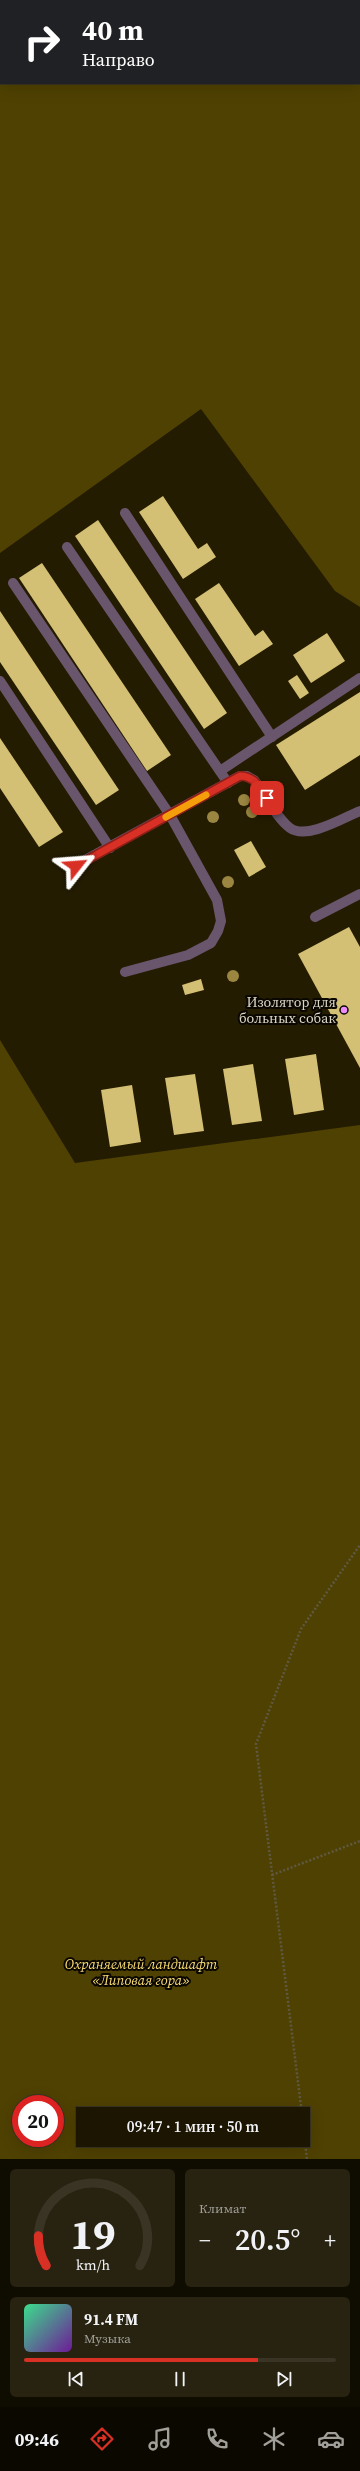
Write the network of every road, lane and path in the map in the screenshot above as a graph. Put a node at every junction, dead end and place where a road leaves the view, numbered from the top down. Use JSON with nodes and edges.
{"nodes":[{"id":1,"x":125,"y":513,"type":"dead end"},
{"id":2,"x":67,"y":547,"type":"dead end"},
{"id":3,"x":13,"y":583,"type":"dead end"},
{"id":4,"x":360,"y":678,"type":"edge"},
{"id":5,"x":0,"y":681,"type":"edge"},
{"id":6,"x":272,"y":737,"type":"junction"},
{"id":7,"x":220,"y":771,"type":"junction"},
{"id":8,"x":228,"y":783,"type":"junction"},
{"id":9,"x":360,"y":811,"type":"edge"},
{"id":10,"x":170,"y":815,"type":"junction"},
{"id":11,"x":110,"y":848,"type":"junction"},
{"id":12,"x":76,"y":866,"type":"dead end"},
{"id":13,"x":360,"y":894,"type":"edge"},
{"id":14,"x":315,"y":917,"type":"dead end"},
{"id":15,"x":124,"y":972,"type":"dead end"},
{"id":16,"x":360,"y":1545,"type":"edge"},
{"id":17,"x":360,"y":1841,"type":"edge"},
{"id":18,"x":272,"y":1875,"type":"junction"},
{"id":19,"x":301,"y":2107,"type":"edge"},
{"id":20,"x":306,"y":2147,"type":"edge"},
{"id":21,"x":307,"y":2159,"type":"edge"}],
"edges":[{"from":1,"to":6,"type":"street"},
{"from":2,"to":7,"type":"street"},
{"from":3,"to":10,"type":"street"},
{"from":4,"to":6,"type":"street"},
{"from":5,"to":11,"type":"street"},
{"from":6,"to":7,"type":"street"},
{"from":7,"to":8,"type":"street"},
{"from":8,"to":9,"type":"street"},
{"from":8,"to":10,"type":"street"},
{"from":10,"to":11,"type":"street"},
{"from":10,"to":15,"type":"street"},
{"from":11,"to":12,"type":"street"},
{"from":13,"to":14,"type":"street"},
{"from":16,"to":18,"type":"path"},
{"from":17,"to":18,"type":"path"},
{"from":18,"to":19,"type":"path"},
{"from":20,"to":21,"type":"path"}]}
